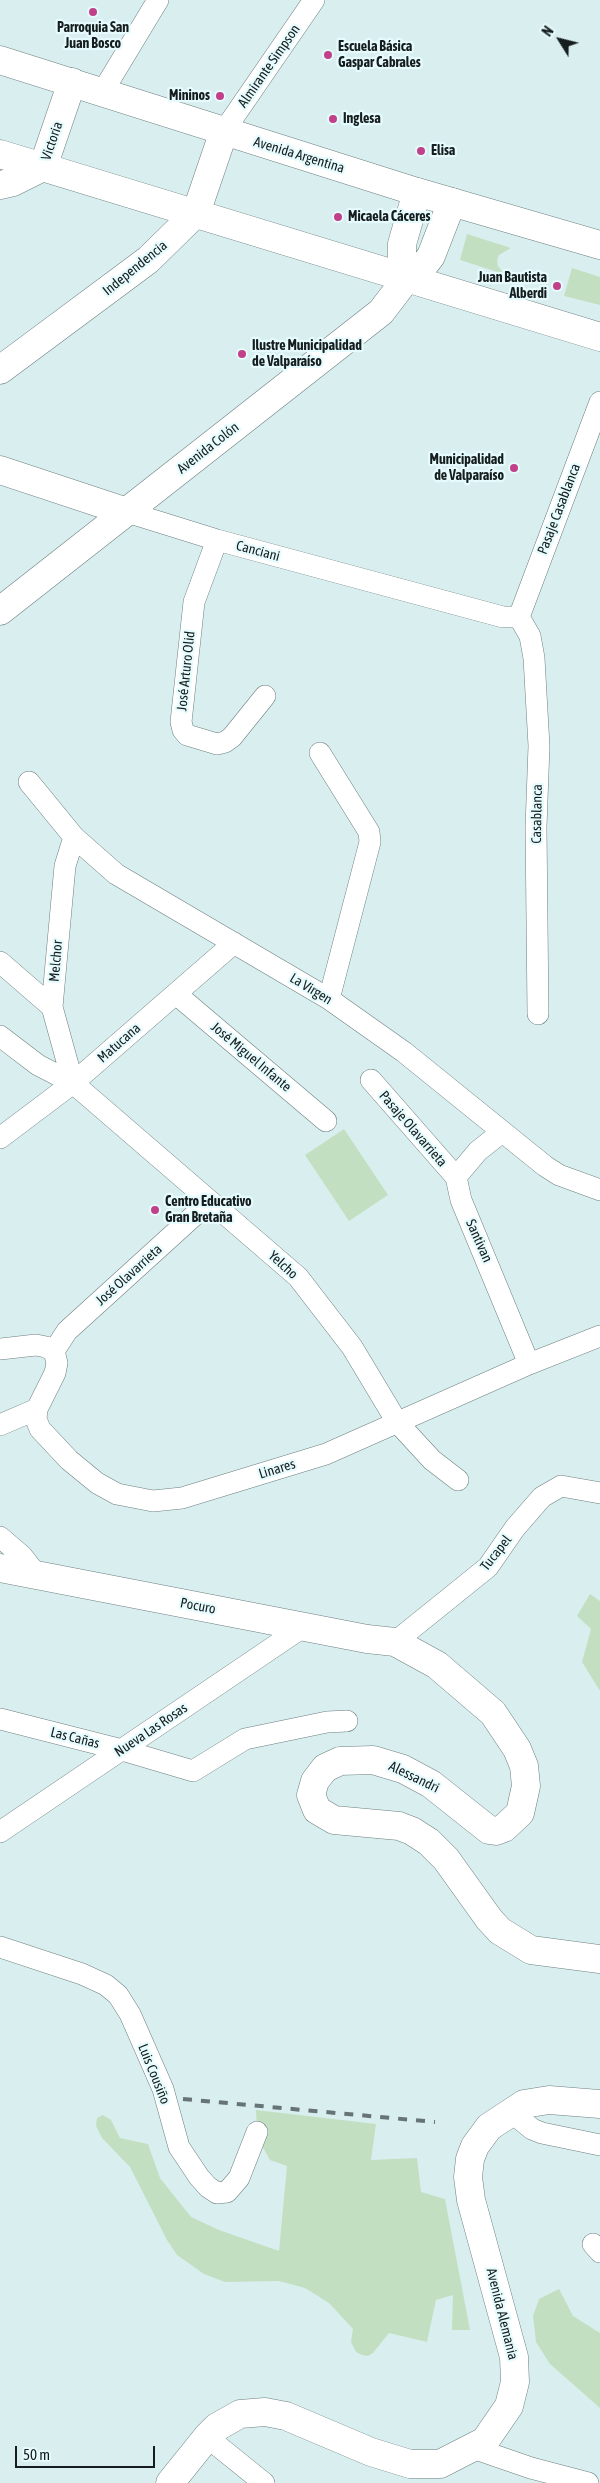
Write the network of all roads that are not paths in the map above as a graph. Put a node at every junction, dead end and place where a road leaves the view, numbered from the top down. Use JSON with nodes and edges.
{"nodes":[{"id":1,"x":158,"y":0,"type":"edge"},
{"id":2,"x":314,"y":0,"type":"edge"},
{"id":3,"x":0,"y":60,"type":"edge"},
{"id":4,"x":64,"y":80,"type":"junction"},
{"id":5,"x":103,"y":91,"type":"junction"},
{"id":6,"x":224,"y":131,"type":"junction"},
{"id":7,"x":0,"y":154,"type":"edge"},
{"id":8,"x":21,"y":174,"type":"edge"},
{"id":9,"x":417,"y":192,"type":"junction"},
{"id":10,"x":452,"y":202,"type":"junction"},
{"id":11,"x":196,"y":213,"type":"junction"},
{"id":12,"x":512,"y":219,"type":"junction"},
{"id":13,"x":600,"y":245,"type":"edge"},
{"id":14,"x":600,"y":259,"type":"edge"},
{"id":15,"x":407,"y":278,"type":"junction"},
{"id":16,"x":600,"y":337,"type":"edge"},
{"id":17,"x":0,"y":370,"type":"edge"},
{"id":18,"x":600,"y":402,"type":"edge"},
{"id":19,"x":0,"y":470,"type":"edge"},
{"id":20,"x":127,"y":512,"type":"junction"},
{"id":21,"x":217,"y":540,"type":"junction"},
{"id":22,"x":0,"y":611,"type":"edge"},
{"id":23,"x":519,"y":617,"type":"junction"},
{"id":24,"x":265,"y":696,"type":"dead end"},
{"id":25,"x":320,"y":753,"type":"dead end"},
{"id":26,"x":29,"y":782,"type":"dead end"},
{"id":27,"x":74,"y":837,"type":"junction"},
{"id":28,"x":234,"y":943,"type":"junction"},
{"id":29,"x":0,"y":962,"type":"edge"},
{"id":30,"x":176,"y":994,"type":"junction"},
{"id":31,"x":329,"y":999,"type":"junction"},
{"id":32,"x":52,"y":1007,"type":"junction"},
{"id":33,"x":538,"y":1014,"type":"dead end"},
{"id":34,"x":0,"y":1036,"type":"edge"},
{"id":35,"x":372,"y":1080,"type":"dead end"},
{"id":36,"x":73,"y":1083,"type":"junction"},
{"id":37,"x":326,"y":1121,"type":"dead end"},
{"id":38,"x":502,"y":1132,"type":"junction"},
{"id":39,"x":0,"y":1138,"type":"edge"},
{"id":40,"x":456,"y":1177,"type":"junction"},
{"id":41,"x":600,"y":1190,"type":"edge"},
{"id":42,"x":209,"y":1202,"type":"junction"},
{"id":43,"x":600,"y":1336,"type":"edge"},
{"id":44,"x":0,"y":1349,"type":"edge"},
{"id":45,"x":54,"y":1351,"type":"junction"},
{"id":46,"x":529,"y":1364,"type":"junction"},
{"id":47,"x":37,"y":1409,"type":"junction"},
{"id":48,"x":397,"y":1422,"type":"junction"},
{"id":49,"x":0,"y":1425,"type":"edge"},
{"id":50,"x":458,"y":1480,"type":"dead end"},
{"id":51,"x":600,"y":1493,"type":"edge"},
{"id":52,"x":0,"y":1537,"type":"edge"},
{"id":53,"x":0,"y":1568,"type":"edge"},
{"id":54,"x":36,"y":1574,"type":"junction"},
{"id":55,"x":303,"y":1627,"type":"junction"},
{"id":56,"x":395,"y":1642,"type":"junction"},
{"id":57,"x":0,"y":1719,"type":"edge"},
{"id":58,"x":347,"y":1721,"type":"dead end"},
{"id":59,"x":122,"y":1750,"type":"junction"},
{"id":60,"x":0,"y":1832,"type":"edge"},
{"id":61,"x":0,"y":1946,"type":"edge"},
{"id":62,"x":600,"y":1959,"type":"edge"},
{"id":63,"x":600,"y":2104,"type":"edge"},
{"id":64,"x":510,"y":2112,"type":"junction"},
{"id":65,"x":257,"y":2132,"type":"dead end"},
{"id":66,"x":600,"y":2145,"type":"edge"},
{"id":67,"x":207,"y":2437,"type":"junction"},
{"id":68,"x":473,"y":2448,"type":"junction"},
{"id":69,"x":170,"y":2483,"type":"edge"},
{"id":70,"x":264,"y":2483,"type":"edge"},
{"id":71,"x":588,"y":2483,"type":"edge"}],
"edges":[{"from":1,"to":5,"type":"street"},
{"from":2,"to":6,"type":"street","name":"Almirante Simpson"},
{"from":3,"to":4,"type":"main road","name":"Avenida Argentina"},
{"from":4,"to":5,"type":"main road","name":"Avenida Argentina"},
{"from":4,"to":8,"type":"main road","name":"Victoria"},
{"from":5,"to":6,"type":"main road","name":"Avenida Argentina"},
{"from":6,"to":9,"type":"main road","name":"Avenida Argentina"},
{"from":6,"to":11,"type":"main road","name":"Independencia"},
{"from":7,"to":8,"type":"main road"},
{"from":8,"to":11,"type":"main road"},
{"from":9,"to":10,"type":"main road","name":"Avenida Argentina"},
{"from":9,"to":15,"type":"main road"},
{"from":10,"to":12,"type":"main road","name":"Avenida Argentina"},
{"from":10,"to":15,"type":"main road","name":"Avenida Colón"},
{"from":11,"to":15,"type":"main road"},
{"from":11,"to":17,"type":"main road","name":"Independencia"},
{"from":12,"to":13,"type":"main road","name":"Avenida Argentina"},
{"from":12,"to":14,"type":"main road"},
{"from":15,"to":16,"type":"main road"},
{"from":15,"to":20,"type":"main road","name":"Avenida Colón"},
{"from":18,"to":23,"type":"street","name":"Pasaje Casablanca"},
{"from":19,"to":20,"type":"main road","name":"Canciani"},
{"from":20,"to":21,"type":"street","name":"Canciani"},
{"from":20,"to":22,"type":"main road","name":"Avenida Colón"},
{"from":21,"to":23,"type":"street","name":"Canciani"},
{"from":21,"to":24,"type":"street","name":"José Arturo Olid"},
{"from":23,"to":33,"type":"street","name":"Casablanca"},
{"from":25,"to":31,"type":"street"},
{"from":26,"to":27,"type":"street","name":"La Virgen"},
{"from":27,"to":28,"type":"street","name":"La Virgen"},
{"from":27,"to":32,"type":"street","name":"Melchor"},
{"from":28,"to":30,"type":"street","name":"Matucana"},
{"from":28,"to":31,"type":"street","name":"La Virgen"},
{"from":29,"to":32,"type":"street"},
{"from":30,"to":36,"type":"street","name":"Matucana"},
{"from":30,"to":37,"type":"street","name":"José Miguel Infante"},
{"from":31,"to":38,"type":"street","name":"La Virgen"},
{"from":32,"to":36,"type":"street","name":"Melchor"},
{"from":34,"to":36,"type":"street","name":"Yelcho"},
{"from":35,"to":40,"type":"street","name":"Pasaje Olavarrieta"},
{"from":36,"to":39,"type":"street","name":"Matucana"},
{"from":36,"to":42,"type":"street","name":"Yelcho"},
{"from":38,"to":40,"type":"street"},
{"from":38,"to":41,"type":"street","name":"La Virgen"},
{"from":40,"to":46,"type":"street","name":"Santivan"},
{"from":42,"to":45,"type":"street","name":"José Olavarrieta"},
{"from":42,"to":48,"type":"street","name":"Yelcho"},
{"from":43,"to":46,"type":"street","name":"Linares"},
{"from":44,"to":45,"type":"street"},
{"from":45,"to":47,"type":"street"},
{"from":46,"to":48,"type":"street","name":"Linares"},
{"from":47,"to":48,"type":"street","name":"Linares"},
{"from":47,"to":49,"type":"street"},
{"from":48,"to":50,"type":"street","name":"Yelcho"},
{"from":51,"to":56,"type":"street","name":"Tucapel"},
{"from":52,"to":54,"type":"street"},
{"from":53,"to":54,"type":"main road","name":"Pocuro"},
{"from":54,"to":55,"type":"main road","name":"Pocuro"},
{"from":55,"to":56,"type":"main road","name":"Pocuro"},
{"from":55,"to":59,"type":"street","name":"Nueva Las Rosas"},
{"from":56,"to":62,"type":"main road","name":"Alessandri"},
{"from":57,"to":59,"type":"street","name":"Las Cañas"},
{"from":58,"to":59,"type":"street","name":"Las Cañas"},
{"from":59,"to":60,"type":"street","name":"Nueva Las Rosas"},
{"from":61,"to":65,"type":"street","name":"Luis Cousiño"},
{"from":63,"to":64,"type":"main road","name":"Avenida Alemania"},
{"from":64,"to":66,"type":"street"},
{"from":64,"to":68,"type":"main road","name":"Avenida Alemania"},
{"from":67,"to":68,"type":"main road","name":"Avenida Alemania"},
{"from":67,"to":69,"type":"main road","name":"Avenida Alemania"},
{"from":67,"to":70,"type":"street"},
{"from":68,"to":71,"type":"street"}]}
